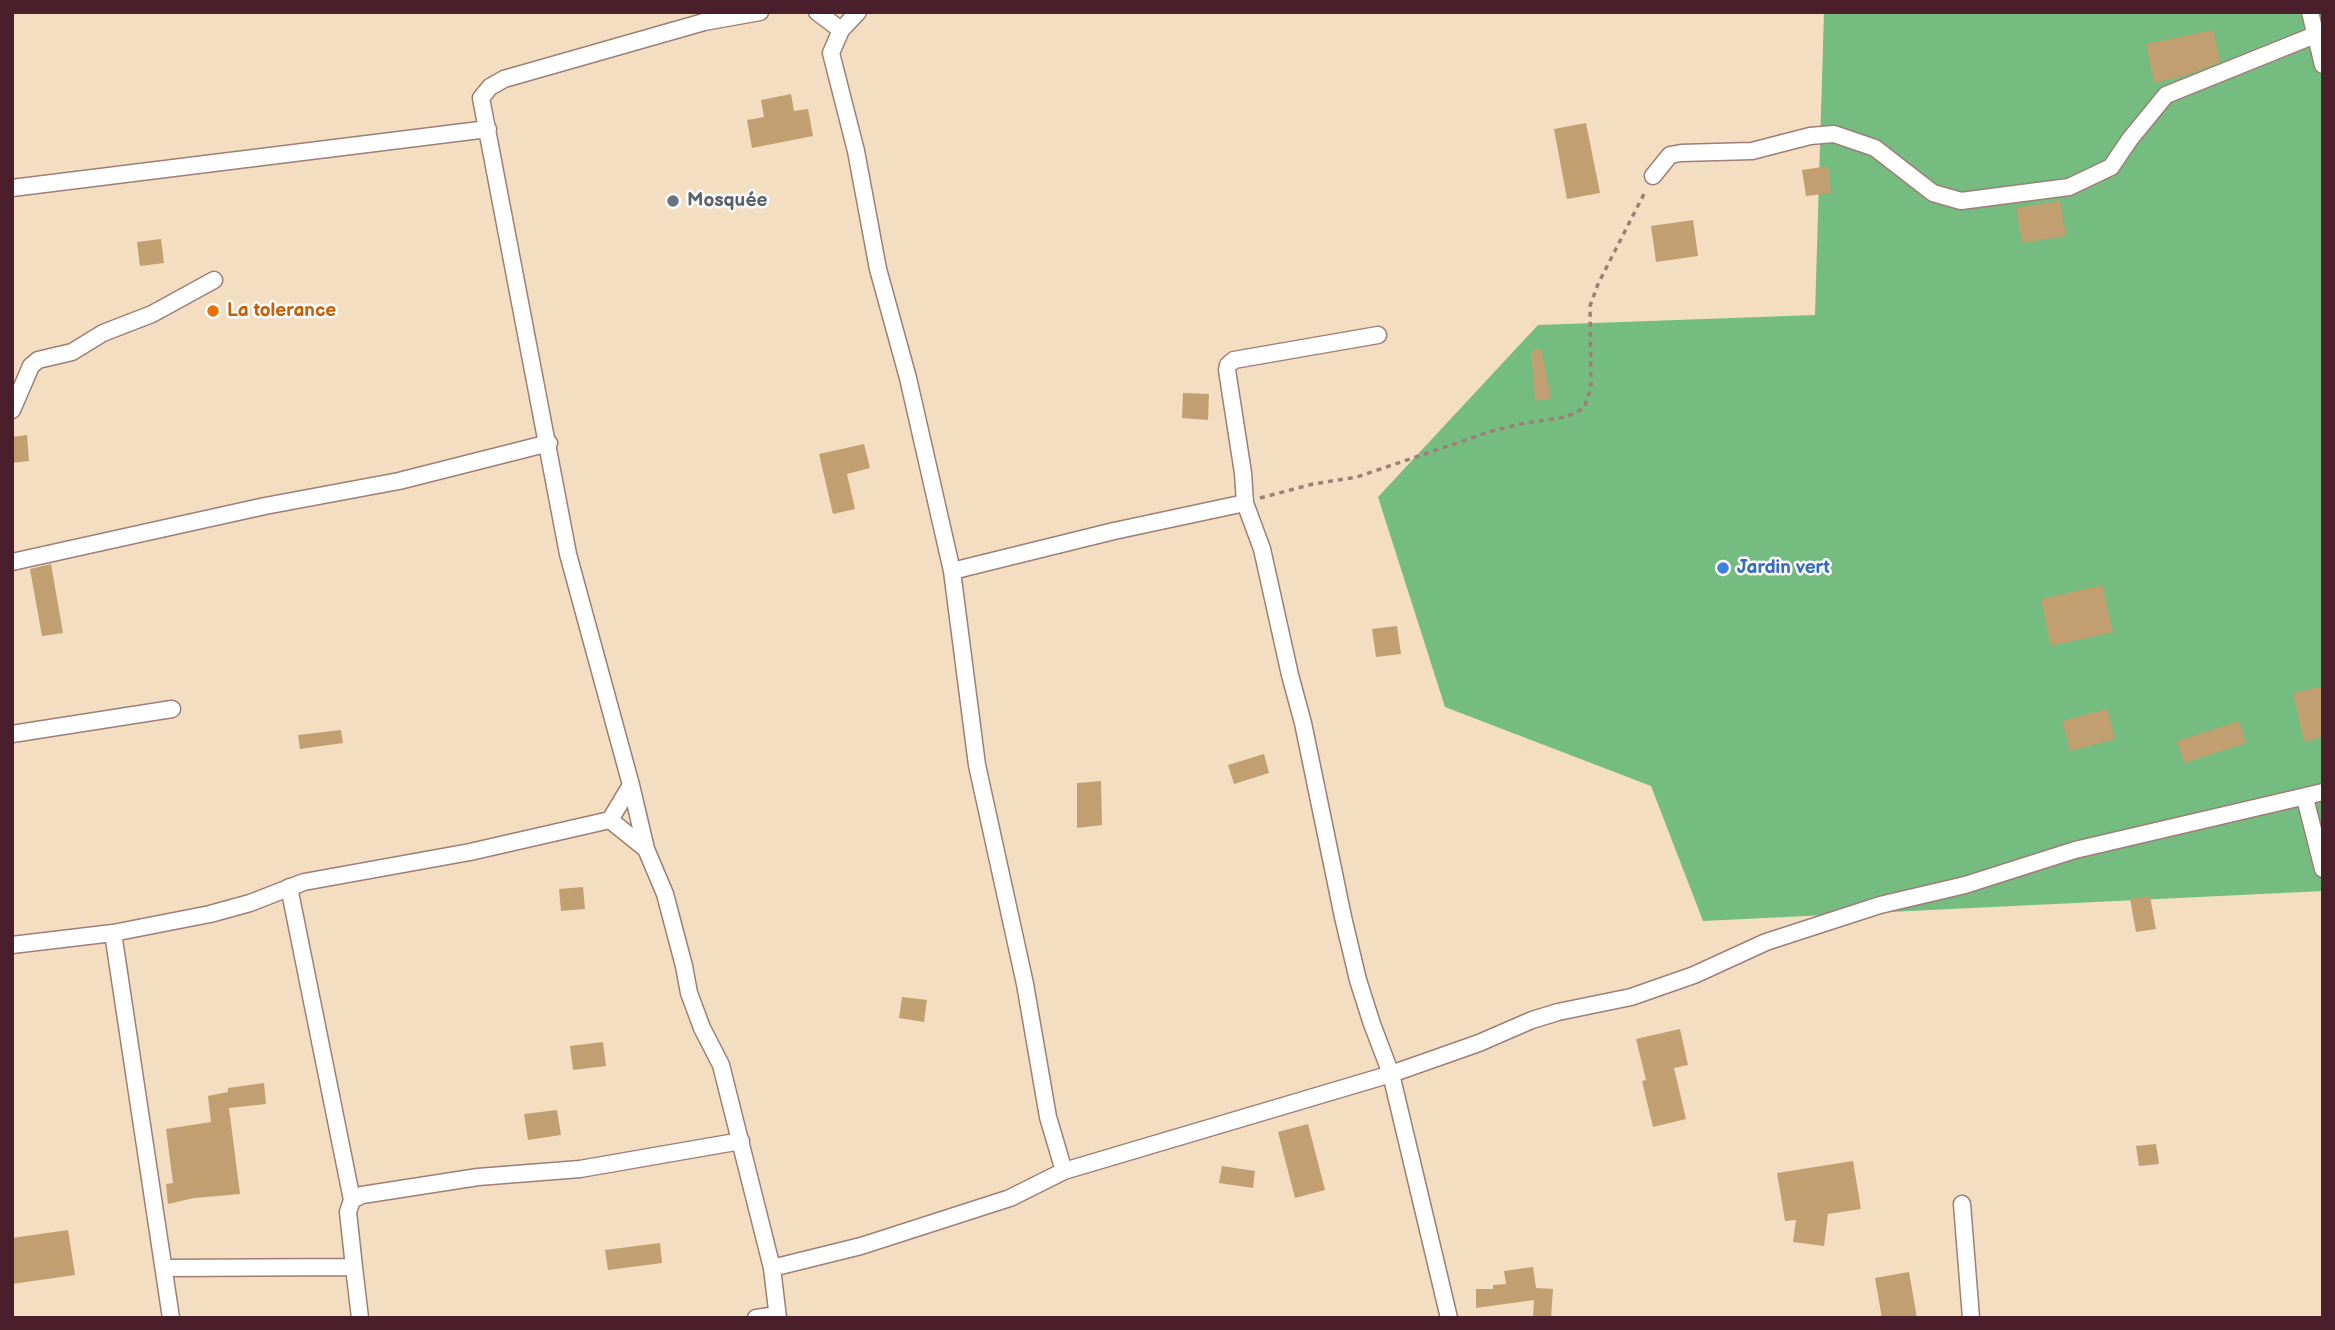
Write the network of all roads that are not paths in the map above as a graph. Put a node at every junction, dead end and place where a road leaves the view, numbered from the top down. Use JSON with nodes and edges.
{"nodes":[{"id":1,"x":760,"y":12,"type":"edge"},
{"id":2,"x":817,"y":12,"type":"edge"},
{"id":3,"x":858,"y":12,"type":"edge"},
{"id":4,"x":2310,"y":12,"type":"edge"},
{"id":5,"x":841,"y":30,"type":"junction"},
{"id":6,"x":2315,"y":35,"type":"junction"},
{"id":7,"x":2323,"y":65,"type":"edge"},
{"id":8,"x":488,"y":130,"type":"junction"},
{"id":9,"x":1653,"y":176,"type":"road end"},
{"id":10,"x":12,"y":188,"type":"edge"},
{"id":11,"x":214,"y":280,"type":"dead end"},
{"id":12,"x":1378,"y":335,"type":"dead end"},
{"id":13,"x":12,"y":410,"type":"edge"},
{"id":14,"x":549,"y":443,"type":"junction"},
{"id":15,"x":1245,"y":503,"type":"junction"},
{"id":16,"x":13,"y":559,"type":"edge"},
{"id":17,"x":952,"y":571,"type":"junction"},
{"id":18,"x":173,"y":709,"type":"dead end"},
{"id":19,"x":12,"y":734,"type":"edge"},
{"id":20,"x":631,"y":785,"type":"junction"},
{"id":21,"x":2323,"y":792,"type":"edge"},
{"id":22,"x":2305,"y":798,"type":"junction"},
{"id":23,"x":610,"y":820,"type":"junction"},
{"id":24,"x":646,"y":849,"type":"junction"},
{"id":25,"x":2323,"y":869,"type":"edge"},
{"id":26,"x":289,"y":887,"type":"junction"},
{"id":27,"x":113,"y":933,"type":"junction"},
{"id":28,"x":12,"y":945,"type":"edge"},
{"id":29,"x":1391,"y":1074,"type":"junction"},
{"id":30,"x":741,"y":1141,"type":"junction"},
{"id":31,"x":1064,"y":1171,"type":"junction"},
{"id":32,"x":352,"y":1200,"type":"junction"},
{"id":33,"x":1962,"y":1204,"type":"dead end"},
{"id":34,"x":354,"y":1267,"type":"junction"},
{"id":35,"x":164,"y":1268,"type":"junction"},
{"id":36,"x":772,"y":1268,"type":"junction"},
{"id":37,"x":777,"y":1317,"type":"edge"},
{"id":38,"x":171,"y":1318,"type":"edge"},
{"id":39,"x":360,"y":1318,"type":"edge"},
{"id":40,"x":756,"y":1318,"type":"edge"},
{"id":41,"x":1449,"y":1318,"type":"edge"},
{"id":42,"x":1971,"y":1318,"type":"edge"}],
"edges":[{"from":1,"to":8,"type":"street"},
{"from":2,"to":5,"type":"street"},
{"from":3,"to":5,"type":"street"},
{"from":4,"to":6,"type":"street"},
{"from":5,"to":17,"type":"street"},
{"from":6,"to":7,"type":"street"},
{"from":6,"to":9,"type":"street"},
{"from":8,"to":10,"type":"street"},
{"from":8,"to":14,"type":"street"},
{"from":11,"to":13,"type":"street"},
{"from":12,"to":15,"type":"street"},
{"from":14,"to":16,"type":"street"},
{"from":14,"to":20,"type":"street"},
{"from":15,"to":17,"type":"street"},
{"from":15,"to":29,"type":"street"},
{"from":17,"to":31,"type":"street"},
{"from":18,"to":19,"type":"street"},
{"from":20,"to":23,"type":"street"},
{"from":20,"to":24,"type":"street"},
{"from":21,"to":22,"type":"street"},
{"from":22,"to":25,"type":"street"},
{"from":22,"to":29,"type":"street"},
{"from":23,"to":24,"type":"street"},
{"from":23,"to":26,"type":"street"},
{"from":24,"to":30,"type":"street"},
{"from":26,"to":27,"type":"street"},
{"from":26,"to":32,"type":"street"},
{"from":27,"to":28,"type":"street"},
{"from":27,"to":35,"type":"street"},
{"from":29,"to":31,"type":"street"},
{"from":29,"to":41,"type":"street"},
{"from":30,"to":32,"type":"street"},
{"from":30,"to":36,"type":"street"},
{"from":31,"to":36,"type":"street"},
{"from":32,"to":34,"type":"street"},
{"from":33,"to":42,"type":"street"},
{"from":34,"to":35,"type":"street"},
{"from":34,"to":39,"type":"street"},
{"from":35,"to":38,"type":"street"},
{"from":36,"to":37,"type":"street"},
{"from":37,"to":40,"type":"street"}]}
